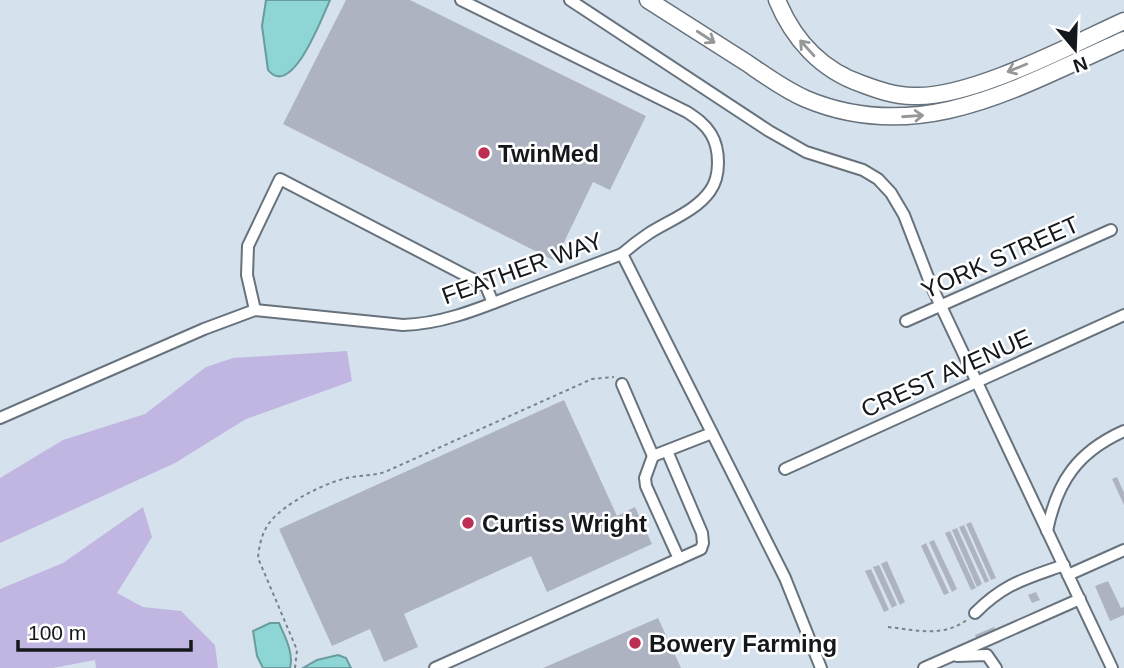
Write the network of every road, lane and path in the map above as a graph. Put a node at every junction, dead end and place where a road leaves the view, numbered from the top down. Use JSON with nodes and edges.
{"nodes":[{"id":1,"x":461,"y":0,"type":"edge"},
{"id":2,"x":570,"y":0,"type":"edge"},
{"id":3,"x":648,"y":0,"type":"edge"},
{"id":4,"x":777,"y":0,"type":"edge"},
{"id":5,"x":1124,"y":21,"type":"edge"},
{"id":6,"x":1124,"y":40,"type":"edge"},
{"id":7,"x":1111,"y":230,"type":"dead end"},
{"id":8,"x":622,"y":254,"type":"junction"},
{"id":9,"x":493,"y":303,"type":"junction"},
{"id":10,"x":941,"y":306,"type":"junction"},
{"id":11,"x":255,"y":310,"type":"junction"},
{"id":12,"x":1124,"y":315,"type":"edge"},
{"id":13,"x":906,"y":321,"type":"dead end"},
{"id":14,"x":977,"y":382,"type":"junction"},
{"id":15,"x":622,"y":384,"type":"joint"},
{"id":16,"x":0,"y":418,"type":"edge"},
{"id":17,"x":1124,"y":431,"type":"edge"},
{"id":18,"x":712,"y":433,"type":"junction"},
{"id":19,"x":667,"y":450,"type":"junction"},
{"id":20,"x":653,"y":456,"type":"junction"},
{"id":21,"x":785,"y":469,"type":"dead end"},
{"id":22,"x":1047,"y":531,"type":"junction"},
{"id":23,"x":1124,"y":550,"type":"edge"},
{"id":24,"x":679,"y":559,"type":"junction"},
{"id":25,"x":1065,"y":567,"type":"junction"},
{"id":26,"x":1080,"y":599,"type":"junction"},
{"id":27,"x":975,"y":613,"type":"joint"},
{"id":28,"x":888,"y":627,"type":"dead end"},
{"id":29,"x":948,"y":656,"type":"junction"},
{"id":30,"x":295,"y":668,"type":"edge"},
{"id":31,"x":435,"y":668,"type":"edge"},
{"id":32,"x":821,"y":668,"type":"edge"},
{"id":33,"x":924,"y":668,"type":"edge"},
{"id":34,"x":996,"y":668,"type":"edge"},
{"id":35,"x":1112,"y":668,"type":"edge"}],
"edges":[{"from":1,"to":8,"type":"street"},
{"from":2,"to":10,"type":"street"},
{"from":3,"to":6,"type":"highway","one_way":true},
{"from":5,"to":4,"type":"highway","one_way":true},
{"from":7,"to":10,"type":"street","name":"YORK STREET"},
{"from":8,"to":9,"type":"street","name":"FEATHER WAY"},
{"from":8,"to":18,"type":"street","name":"FEATHER WAY"},
{"from":9,"to":11,"type":"street","name":"FEATHER WAY"},
{"from":9,"to":11,"type":"street"},
{"from":10,"to":13,"type":"street","name":"YORK STREET"},
{"from":10,"to":14,"type":"street"},
{"from":11,"to":16,"type":"street","name":"FEATHER WAY"},
{"from":12,"to":14,"type":"street","name":"CREST AVENUE"},
{"from":14,"to":21,"type":"street","name":"CREST AVENUE"},
{"from":14,"to":22,"type":"street"},
{"from":15,"to":20,"type":"street"},
{"from":15,"to":30,"type":"path"},
{"from":17,"to":22,"type":"street"},
{"from":18,"to":19,"type":"street"},
{"from":18,"to":32,"type":"street","name":"FEATHER WAY"},
{"from":19,"to":20,"type":"street"},
{"from":19,"to":24,"type":"street"},
{"from":20,"to":24,"type":"street"},
{"from":22,"to":25,"type":"street"},
{"from":23,"to":25,"type":"street"},
{"from":24,"to":31,"type":"street"},
{"from":25,"to":26,"type":"street"},
{"from":25,"to":27,"type":"street"},
{"from":26,"to":29,"type":"street"},
{"from":26,"to":35,"type":"street"},
{"from":27,"to":28,"type":"path"},
{"from":29,"to":33,"type":"street"},
{"from":29,"to":34,"type":"street"}]}
